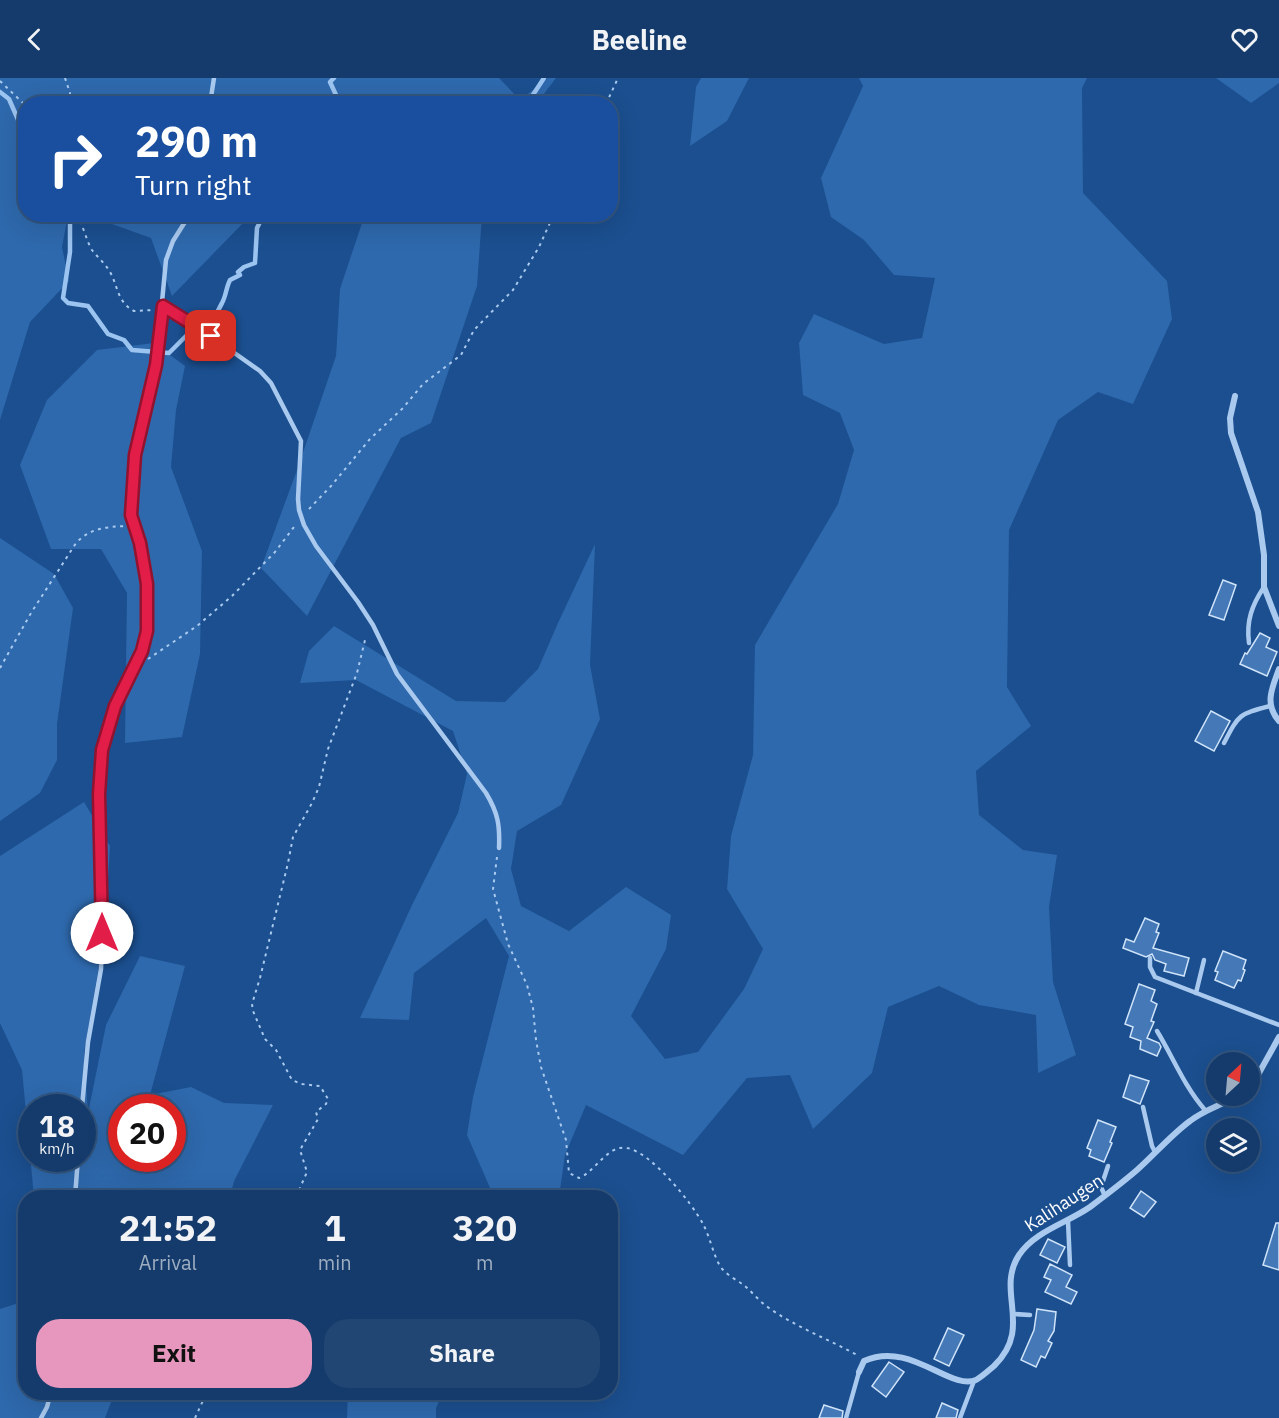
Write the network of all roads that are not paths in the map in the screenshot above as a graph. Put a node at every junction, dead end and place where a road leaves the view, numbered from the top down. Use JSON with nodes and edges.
{"nodes":[{"id":1,"x":214,"y":78,"type":"edge"},
{"id":2,"x":211,"y":96,"type":"edge"},
{"id":3,"x":185,"y":222,"type":"edge"},
{"id":4,"x":163,"y":306,"type":"junction"},
{"id":5,"x":1235,"y":396,"type":"dead end"},
{"id":6,"x":1264,"y":587,"type":"junction"},
{"id":7,"x":1279,"y":626,"type":"edge"},
{"id":8,"x":1249,"y":643,"type":"dead end"},
{"id":9,"x":1279,"y":669,"type":"edge"},
{"id":10,"x":1270,"y":706,"type":"junction"},
{"id":11,"x":1279,"y":721,"type":"edge"},
{"id":12,"x":1224,"y":743,"type":"dead end"},
{"id":13,"x":498,"y":848,"type":"road end"},
{"id":14,"x":1150,"y":958,"type":"dead end"},
{"id":15,"x":1204,"y":960,"type":"dead end"},
{"id":16,"x":1196,"y":993,"type":"junction"},
{"id":17,"x":1279,"y":1025,"type":"edge"},
{"id":18,"x":1156,"y":1031,"type":"dead end"},
{"id":19,"x":1279,"y":1037,"type":"edge"},
{"id":20,"x":1260,"y":1071,"type":"edge"},
{"id":21,"x":83,"y":1094,"type":"edge"},
{"id":22,"x":1214,"y":1106,"type":"edge"},
{"id":23,"x":1143,"y":1107,"type":"dead end"},
{"id":24,"x":1205,"y":1110,"type":"junction"},
{"id":25,"x":1155,"y":1152,"type":"junction"},
{"id":26,"x":1108,"y":1166,"type":"dead end"},
{"id":27,"x":77,"y":1172,"type":"edge"},
{"id":28,"x":76,"y":1190,"type":"edge"},
{"id":29,"x":1105,"y":1196,"type":"junction"},
{"id":30,"x":1068,"y":1221,"type":"junction"},
{"id":31,"x":1070,"y":1265,"type":"dead end"},
{"id":32,"x":1014,"y":1314,"type":"junction"},
{"id":33,"x":1030,"y":1315,"type":"dead end"},
{"id":34,"x":859,"y":1372,"type":"joint"},
{"id":35,"x":974,"y":1381,"type":"junction"},
{"id":36,"x":49,"y":1400,"type":"edge"},
{"id":37,"x":41,"y":1418,"type":"edge"},
{"id":38,"x":846,"y":1418,"type":"edge"},
{"id":39,"x":960,"y":1418,"type":"edge"}],
"edges":[{"from":1,"to":2,"type":"lane"},
{"from":3,"to":4,"type":"lane"},
{"from":4,"to":13,"type":"lane"},
{"from":4,"to":21,"type":"lane"},
{"from":5,"to":6,"type":"street"},
{"from":6,"to":7,"type":"street"},
{"from":6,"to":8,"type":"lane"},
{"from":9,"to":10,"type":"street"},
{"from":10,"to":11,"type":"street"},
{"from":10,"to":12,"type":"lane"},
{"from":14,"to":16,"type":"lane"},
{"from":15,"to":16,"type":"lane"},
{"from":16,"to":17,"type":"lane"},
{"from":18,"to":24,"type":"lane"},
{"from":19,"to":20,"type":"street"},
{"from":22,"to":24,"type":"street","name":"Kalihaugen"},
{"from":23,"to":25,"type":"lane"},
{"from":24,"to":25,"type":"street","name":"Kalihaugen"},
{"from":25,"to":29,"type":"street","name":"Kalihaugen"},
{"from":26,"to":29,"type":"lane"},
{"from":27,"to":28,"type":"lane"},
{"from":29,"to":30,"type":"street","name":"Kalihaugen"},
{"from":30,"to":31,"type":"lane"},
{"from":30,"to":32,"type":"street","name":"Kalihaugen"},
{"from":32,"to":33,"type":"lane"},
{"from":32,"to":35,"type":"street","name":"Kalihaugen"},
{"from":34,"to":35,"type":"street"},
{"from":34,"to":38,"type":"lane"},
{"from":35,"to":39,"type":"lane"},
{"from":36,"to":37,"type":"lane"}]}
